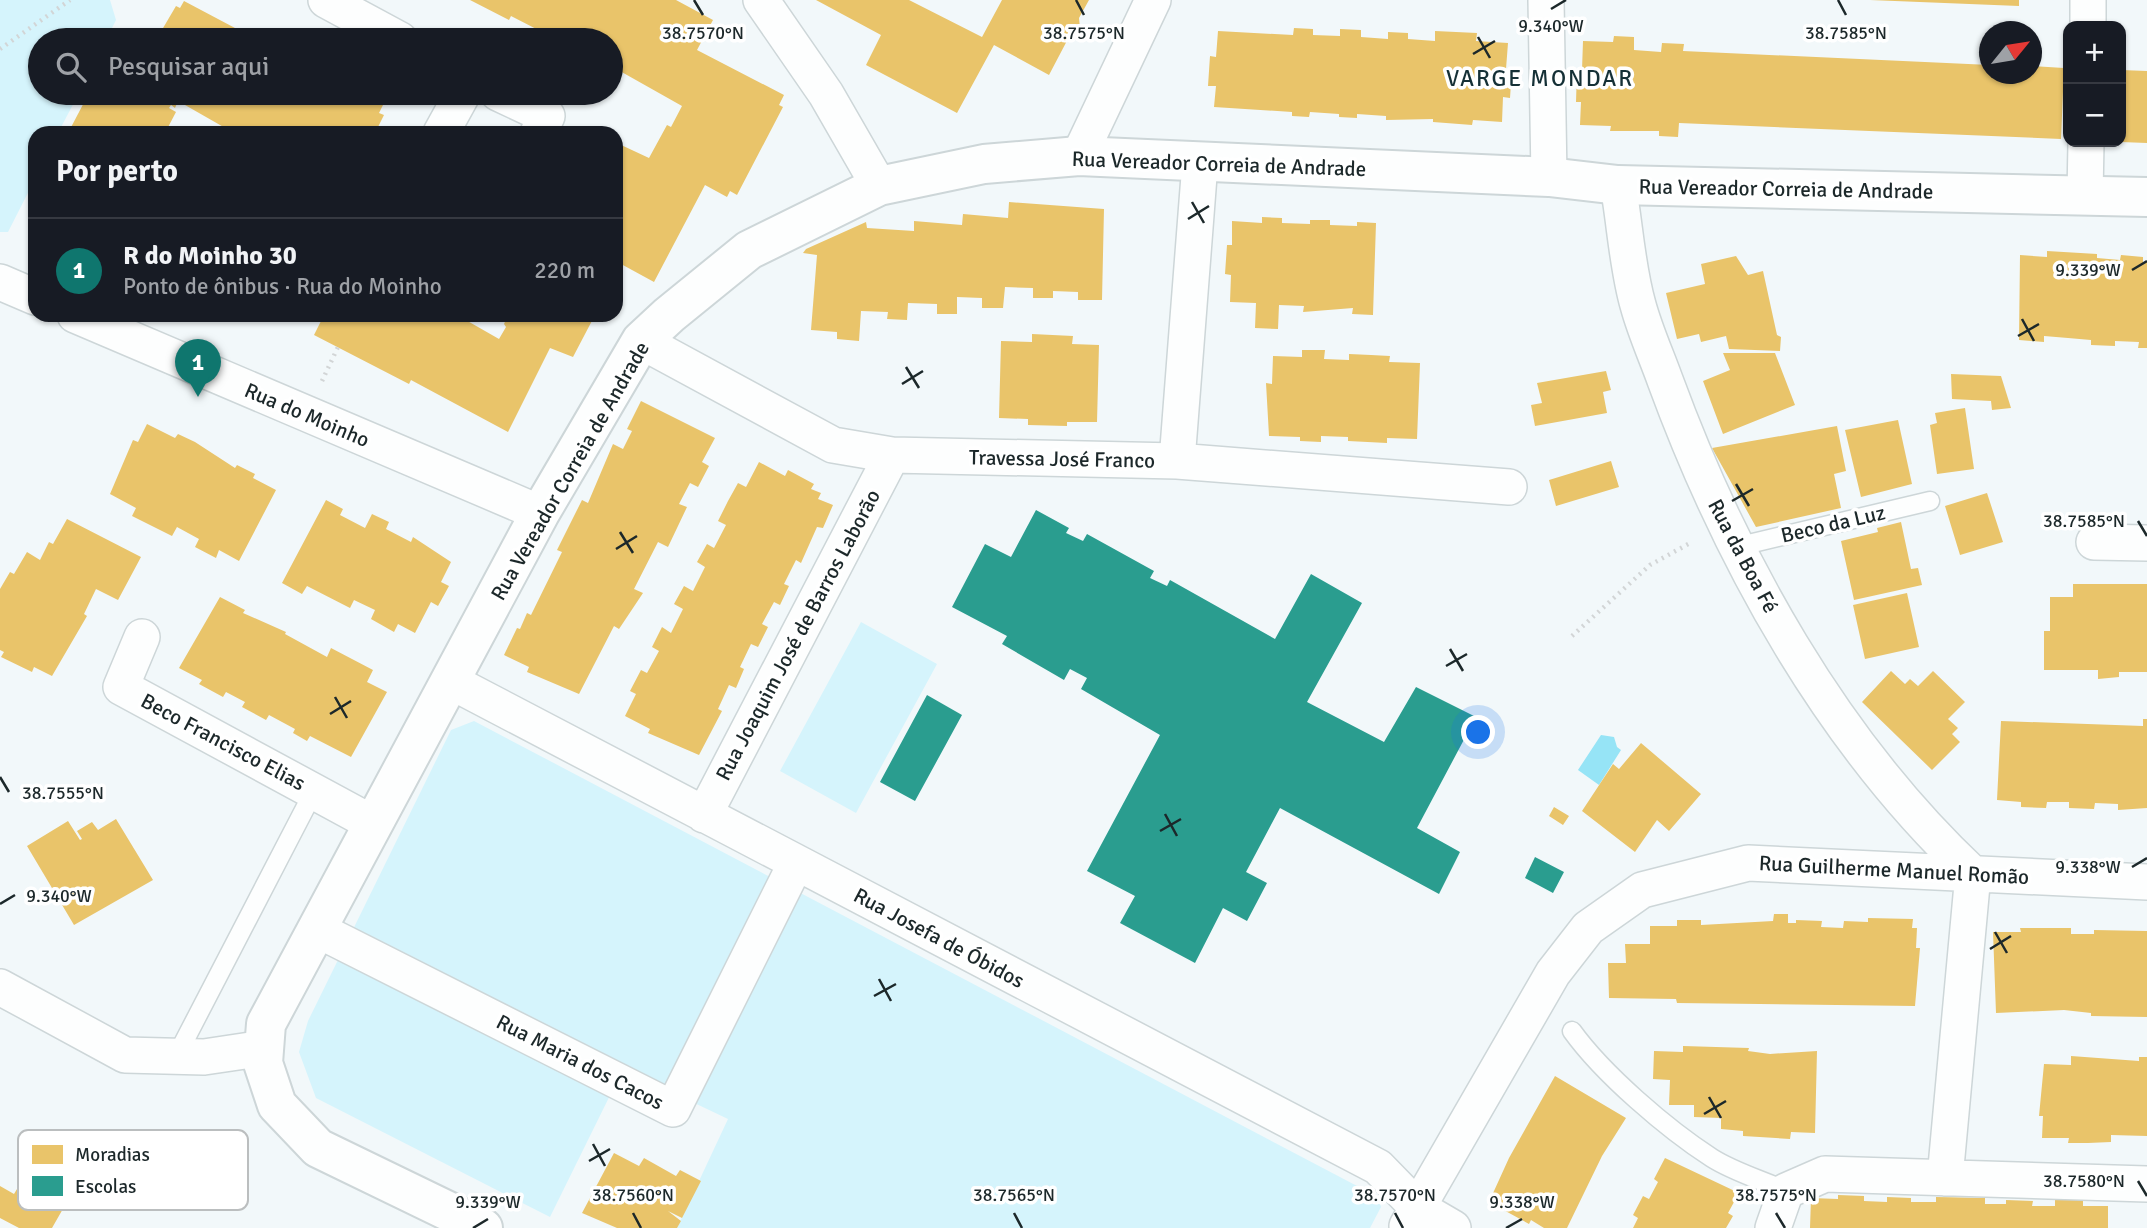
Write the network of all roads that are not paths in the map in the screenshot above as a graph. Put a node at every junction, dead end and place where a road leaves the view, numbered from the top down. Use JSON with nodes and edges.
{"nodes":[{"id":1,"x":326,"y":0,"type":"edge"},
{"id":2,"x":761,"y":0,"type":"edge"},
{"id":3,"x":1153,"y":0,"type":"edge"},
{"id":4,"x":1546,"y":0,"type":"edge"},
{"id":5,"x":2088,"y":0,"type":"edge"},
{"id":6,"x":2088,"y":21,"type":"edge"},
{"id":7,"x":378,"y":28,"type":"edge"},
{"id":8,"x":456,"y":105,"type":"edge"},
{"id":9,"x":524,"y":105,"type":"edge"},
{"id":10,"x":445,"y":126,"type":"edge"},
{"id":11,"x":542,"y":126,"type":"edge"},
{"id":12,"x":2086,"y":147,"type":"edge"},
{"id":13,"x":1079,"y":156,"type":"junction"},
{"id":14,"x":1200,"y":163,"type":"junction"},
{"id":15,"x":1549,"y":177,"type":"junction"},
{"id":16,"x":1618,"y":185,"type":"junction"},
{"id":17,"x":879,"y":186,"type":"junction"},
{"id":18,"x":2085,"y":195,"type":"junction"},
{"id":19,"x":2147,"y":197,"type":"edge"},
{"id":20,"x":91,"y":322,"type":"edge"},
{"id":21,"x":641,"y":341,"type":"junction"},
{"id":22,"x":892,"y":455,"type":"junction"},
{"id":23,"x":1177,"y":461,"type":"junction"},
{"id":24,"x":1509,"y":488,"type":"dead end"},
{"id":25,"x":1930,"y":501,"type":"dead end"},
{"id":26,"x":540,"y":513,"type":"junction"},
{"id":27,"x":1730,"y":536,"type":"junction"},
{"id":28,"x":2094,"y":542,"type":"dead end"},
{"id":29,"x":2147,"y":543,"type":"edge"},
{"id":30,"x":142,"y":637,"type":"dead end"},
{"id":31,"x":452,"y":682,"type":"junction"},
{"id":32,"x":314,"y":791,"type":"junction"},
{"id":33,"x":704,"y":815,"type":"junction"},
{"id":34,"x":372,"y":823,"type":"junction"},
{"id":35,"x":796,"y":863,"type":"junction"},
{"id":36,"x":1973,"y":874,"type":"junction"},
{"id":37,"x":2147,"y":882,"type":"edge"},
{"id":38,"x":316,"y":929,"type":"junction"},
{"id":39,"x":0,"y":987,"type":"edge"},
{"id":40,"x":1572,"y":1031,"type":"dead end"},
{"id":41,"x":264,"y":1048,"type":"junction"},
{"id":42,"x":177,"y":1056,"type":"junction"},
{"id":43,"x":1945,"y":1178,"type":"junction"},
{"id":44,"x":2147,"y":1184,"type":"edge"},
{"id":45,"x":1786,"y":1191,"type":"junction"},
{"id":46,"x":1412,"y":1217,"type":"edge"},
{"id":47,"x":483,"y":1228,"type":"edge"},
{"id":48,"x":1453,"y":1228,"type":"edge"},
{"id":49,"x":1773,"y":1228,"type":"edge"}],
"edges":[{"from":1,"to":7,"type":"street"},
{"from":2,"to":17,"type":"street"},
{"from":3,"to":13,"type":"street"},
{"from":4,"to":15,"type":"street"},
{"from":5,"to":6,"type":"street"},
{"from":8,"to":10,"type":"street"},
{"from":9,"to":11,"type":"street"},
{"from":12,"to":18,"type":"street"},
{"from":13,"to":14,"type":"street","name":"Rua Vereador Correia de Andrade"},
{"from":13,"to":17,"type":"street","name":"Rua Vereador Correia de Andrade"},
{"from":14,"to":15,"type":"street","name":"Rua Vereador Correia de Andrade"},
{"from":14,"to":23,"type":"street"},
{"from":15,"to":16,"type":"street","name":"Rua Vereador Correia de Andrade"},
{"from":16,"to":18,"type":"street","name":"Rua Vereador Correia de Andrade"},
{"from":16,"to":27,"type":"street","name":"Rua da Boa Fé"},
{"from":17,"to":21,"type":"street","name":"Rua Vereador Correia de Andrade"},
{"from":18,"to":19,"type":"street","name":"Rua Vereador Correia de Andrade"},
{"from":20,"to":26,"type":"street","name":"Rua do Moinho"},
{"from":21,"to":22,"type":"street","name":"Travessa José Franco"},
{"from":21,"to":26,"type":"street","name":"Rua Vereador Correia de Andrade"},
{"from":22,"to":23,"type":"street","name":"Travessa José Franco"},
{"from":22,"to":33,"type":"street","name":"Rua Joaquim José de Barros Laborão"},
{"from":23,"to":24,"type":"street","name":"Travessa José Franco"},
{"from":25,"to":27,"type":"lane","name":"Beco da Luz"},
{"from":26,"to":31,"type":"street","name":"Rua Vereador Correia de Andrade"},
{"from":27,"to":36,"type":"street","name":"Rua da Boa Fé"},
{"from":28,"to":29,"type":"street"},
{"from":30,"to":32,"type":"street","name":"Beco Francisco Elias"},
{"from":31,"to":33,"type":"street","name":"Rua Josefa de Óbidos"},
{"from":31,"to":34,"type":"street","name":"Rua Vereador Correia de Andrade"},
{"from":32,"to":34,"type":"street","name":"Beco Francisco Elias"},
{"from":32,"to":42,"type":"lane"},
{"from":33,"to":35,"type":"street","name":"Rua Josefa de Óbidos"},
{"from":34,"to":38,"type":"street","name":"Rua Vereador Correia de Andrade"},
{"from":35,"to":38,"type":"street","name":"Rua Maria dos Cacos"},
{"from":35,"to":46,"type":"street","name":"Rua Josefa de Óbidos"},
{"from":36,"to":37,"type":"street","name":"Rua Guilherme Manuel Romão"},
{"from":36,"to":43,"type":"street"},
{"from":36,"to":46,"type":"street","name":"Rua Guilherme Manuel Romão"},
{"from":38,"to":41,"type":"street","name":"Rua Vereador Correia de Andrade"},
{"from":39,"to":42,"type":"street"},
{"from":40,"to":45,"type":"lane"},
{"from":41,"to":42,"type":"street"},
{"from":41,"to":47,"type":"street"},
{"from":43,"to":44,"type":"street"},
{"from":43,"to":45,"type":"street"},
{"from":45,"to":49,"type":"street"},
{"from":46,"to":48,"type":"street","name":"Rua Josefa de Óbidos"}]}
